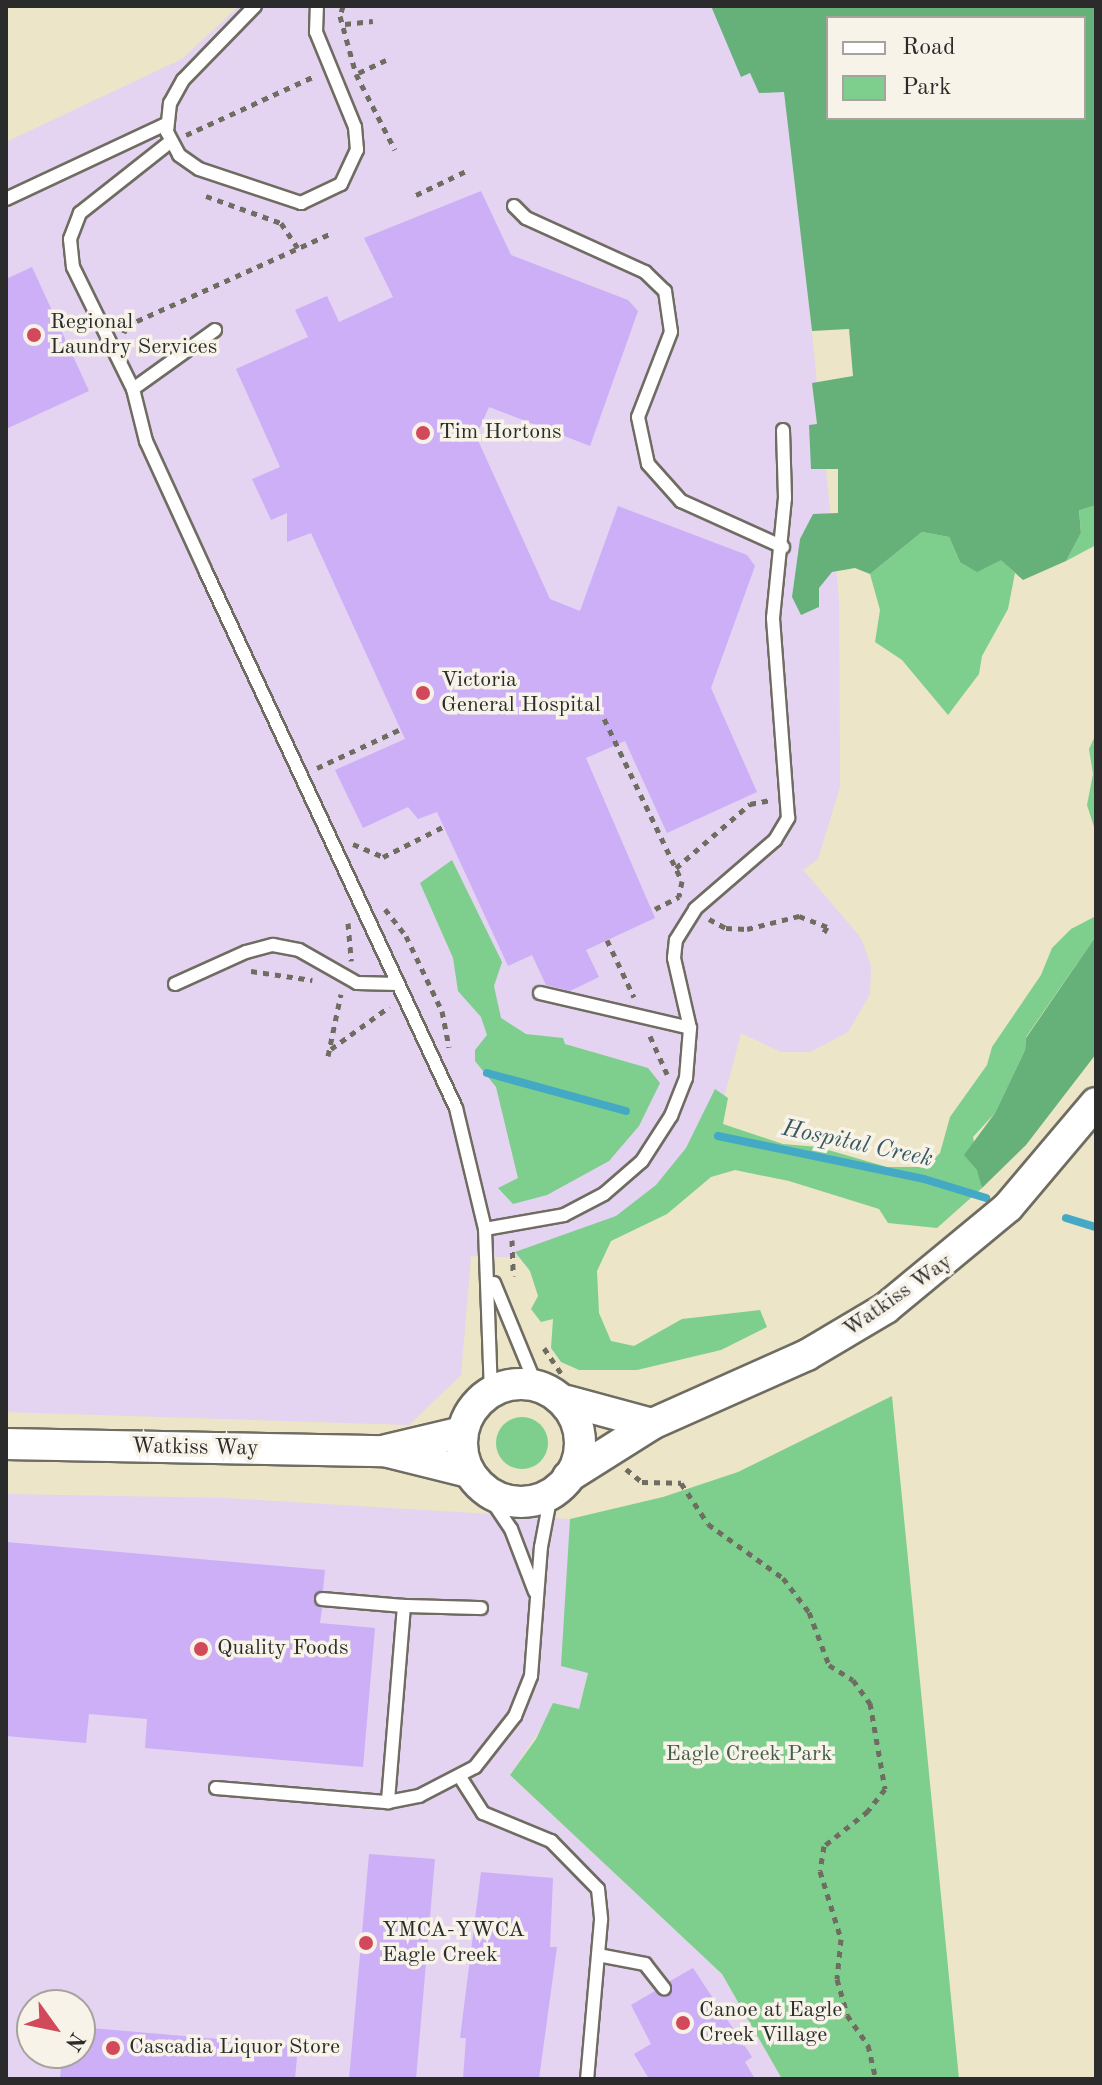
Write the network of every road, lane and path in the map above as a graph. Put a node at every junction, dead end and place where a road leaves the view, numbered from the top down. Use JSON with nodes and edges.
{"nodes":[{"id":1,"x":255,"y":6,"type":"edge"},
{"id":2,"x":317,"y":6,"type":"edge"},
{"id":3,"x":343,"y":6,"type":"edge"},
{"id":4,"x":373,"y":21,"type":"dead end"},
{"id":5,"x":344,"y":24,"type":"junction"},
{"id":6,"x":386,"y":60,"type":"dead end"},
{"id":7,"x":329,"y":65,"type":"junction"},
{"id":8,"x":356,"y":74,"type":"junction"},
{"id":9,"x":166,"y":124,"type":"junction"},
{"id":10,"x":170,"y":142,"type":"junction"},
{"id":11,"x":395,"y":150,"type":"dead end"},
{"id":12,"x":466,"y":171,"type":"dead end"},
{"id":13,"x":416,"y":195,"type":"dead end"},
{"id":14,"x":206,"y":196,"type":"dead end"},
{"id":15,"x":6,"y":199,"type":"edge"},
{"id":16,"x":514,"y":206,"type":"dead end"},
{"id":17,"x":330,"y":234,"type":"dead end"},
{"id":18,"x":298,"y":248,"type":"junction"},
{"id":19,"x":215,"y":330,"type":"dead end"},
{"id":20,"x":121,"y":341,"type":"dead end"},
{"id":21,"x":133,"y":389,"type":"junction"},
{"id":22,"x":783,"y":430,"type":"dead end"},
{"id":23,"x":783,"y":547,"type":"junction"},
{"id":24,"x":208,"y":577,"type":"junction"},
{"id":25,"x":195,"y":582,"type":"dead end"},
{"id":26,"x":238,"y":642,"type":"junction"},
{"id":27,"x":224,"y":648,"type":"dead end"},
{"id":28,"x":599,"y":708,"type":"dead end"},
{"id":29,"x":269,"y":709,"type":"junction"},
{"id":30,"x":256,"y":715,"type":"dead end"},
{"id":31,"x":401,"y":729,"type":"dead end"},
{"id":32,"x":317,"y":768,"type":"dead end"},
{"id":33,"x":299,"y":776,"type":"junction"},
{"id":34,"x":286,"y":782,"type":"dead end"},
{"id":35,"x":769,"y":787,"type":"dead end"},
{"id":36,"x":445,"y":826,"type":"dead end"},
{"id":37,"x":330,"y":842,"type":"junction"},
{"id":38,"x":352,"y":844,"type":"dead end"},
{"id":39,"x":317,"y":849,"type":"dead end"},
{"id":40,"x":676,"y":868,"type":"junction"},
{"id":41,"x":679,"y":897,"type":"junction"},
{"id":42,"x":655,"y":909,"type":"dead end"},
{"id":43,"x":695,"y":909,"type":"junction"},
{"id":44,"x":348,"y":918,"type":"dead end"},
{"id":45,"x":823,"y":934,"type":"dead end"},
{"id":46,"x":607,"y":940,"type":"dead end"},
{"id":47,"x":237,"y":969,"type":"dead end"},
{"id":48,"x":352,"y":969,"type":"dead end"},
{"id":49,"x":320,"y":982,"type":"dead end"},
{"id":50,"x":175,"y":984,"type":"dead end"},
{"id":51,"x":398,"y":984,"type":"junction"},
{"id":52,"x":331,"y":987,"type":"dead end"},
{"id":53,"x":631,"y":989,"type":"dead end"},
{"id":54,"x":540,"y":993,"type":"dead end"},
{"id":55,"x":389,"y":1007,"type":"dead end"},
{"id":56,"x":690,"y":1028,"type":"junction"},
{"id":57,"x":657,"y":1052,"type":"dead end"},
{"id":58,"x":668,"y":1080,"type":"dead end"},
{"id":59,"x":1096,"y":1103,"type":"edge"},
{"id":60,"x":485,"y":1229,"type":"junction"},
{"id":61,"x":513,"y":1248,"type":"dead end"},
{"id":62,"x":491,"y":1276,"type":"junction"},
{"id":63,"x":514,"y":1279,"type":"dead end"},
{"id":64,"x":540,"y":1341,"type":"dead end"},
{"id":65,"x":536,"y":1385,"type":"junction"},
{"id":66,"x":491,"y":1391,"type":"junction"},
{"id":67,"x":570,"y":1393,"type":"junction"},
{"id":68,"x":652,"y":1424,"type":"junction"},
{"id":69,"x":462,"y":1432,"type":"junction"},
{"id":70,"x":6,"y":1444,"type":"edge"},
{"id":71,"x":621,"y":1449,"type":"junction"},
{"id":72,"x":384,"y":1451,"type":"junction"},
{"id":73,"x":477,"y":1482,"type":"junction"},
{"id":74,"x":560,"y":1485,"type":"junction"},
{"id":75,"x":322,"y":1599,"type":"dead end"},
{"id":76,"x":537,"y":1599,"type":"junction"},
{"id":77,"x":404,"y":1606,"type":"junction"},
{"id":78,"x":481,"y":1608,"type":"dead end"},
{"id":79,"x":460,"y":1777,"type":"junction"},
{"id":80,"x":216,"y":1788,"type":"dead end"},
{"id":81,"x":388,"y":1802,"type":"junction"},
{"id":82,"x":598,"y":1955,"type":"junction"},
{"id":83,"x":664,"y":1988,"type":"dead end"},
{"id":84,"x":587,"y":2079,"type":"edge"},
{"id":85,"x":876,"y":2079,"type":"edge"}],
"edges":[{"from":1,"to":9,"type":"lane"},
{"from":2,"to":7,"type":"lane"},
{"from":3,"to":5,"type":"path"},
{"from":4,"to":5,"type":"path"},
{"from":5,"to":8,"type":"path"},
{"from":6,"to":8,"type":"path"},
{"from":7,"to":10,"type":"path"},
{"from":7,"to":10,"type":"lane"},
{"from":8,"to":11,"type":"path"},
{"from":9,"to":10,"type":"lane"},
{"from":9,"to":15,"type":"lane"},
{"from":10,"to":21,"type":"lane"},
{"from":12,"to":13,"type":"path"},
{"from":14,"to":18,"type":"path"},
{"from":16,"to":23,"type":"lane"},
{"from":17,"to":18,"type":"path"},
{"from":18,"to":20,"type":"path"},
{"from":19,"to":21,"type":"lane"},
{"from":21,"to":24,"type":"lane"},
{"from":22,"to":23,"type":"lane"},
{"from":23,"to":43,"type":"lane"},
{"from":24,"to":25,"type":"lane"},
{"from":24,"to":26,"type":"lane"},
{"from":26,"to":27,"type":"lane"},
{"from":26,"to":29,"type":"lane"},
{"from":28,"to":40,"type":"path"},
{"from":29,"to":30,"type":"lane"},
{"from":29,"to":33,"type":"lane"},
{"from":31,"to":32,"type":"path"},
{"from":33,"to":34,"type":"lane"},
{"from":33,"to":37,"type":"lane"},
{"from":35,"to":40,"type":"path"},
{"from":36,"to":38,"type":"path"},
{"from":37,"to":39,"type":"lane"},
{"from":37,"to":51,"type":"lane"},
{"from":40,"to":41,"type":"path"},
{"from":41,"to":42,"type":"path"},
{"from":41,"to":43,"type":"path"},
{"from":43,"to":45,"type":"path"},
{"from":43,"to":56,"type":"lane"},
{"from":44,"to":48,"type":"path"},
{"from":46,"to":53,"type":"path"},
{"from":47,"to":49,"type":"path"},
{"from":50,"to":51,"type":"lane"},
{"from":51,"to":60,"type":"lane"},
{"from":52,"to":55,"type":"path"},
{"from":54,"to":56,"type":"lane"},
{"from":56,"to":60,"type":"lane"},
{"from":57,"to":58,"type":"path"},
{"from":59,"to":68,"type":"street","name":"Watkiss Way"},
{"from":60,"to":62,"type":"lane"},
{"from":61,"to":63,"type":"path"},
{"from":62,"to":65,"type":"lane"},
{"from":62,"to":66,"type":"lane"},
{"from":64,"to":67,"type":"path"},
{"from":65,"to":66,"type":"street"},
{"from":65,"to":67,"type":"street"},
{"from":66,"to":69,"type":"street"},
{"from":67,"to":68,"type":"street"},
{"from":67,"to":74,"type":"street"},
{"from":68,"to":71,"type":"street","name":"Watkiss Way"},
{"from":69,"to":72,"type":"street","name":"Watkiss Way"},
{"from":69,"to":73,"type":"street"},
{"from":70,"to":72,"type":"street","name":"Watkiss Way"},
{"from":71,"to":74,"type":"street","name":"Watkiss Way"},
{"from":71,"to":85,"type":"path"},
{"from":72,"to":73,"type":"street","name":"Watkiss Way"},
{"from":73,"to":74,"type":"street"},
{"from":73,"to":76,"type":"lane"},
{"from":74,"to":76,"type":"lane"},
{"from":75,"to":77,"type":"lane"},
{"from":76,"to":79,"type":"lane"},
{"from":77,"to":78,"type":"lane"},
{"from":77,"to":81,"type":"lane"},
{"from":79,"to":81,"type":"lane"},
{"from":79,"to":82,"type":"lane"},
{"from":80,"to":81,"type":"lane"},
{"from":82,"to":83,"type":"lane"},
{"from":82,"to":84,"type":"lane"}]}
